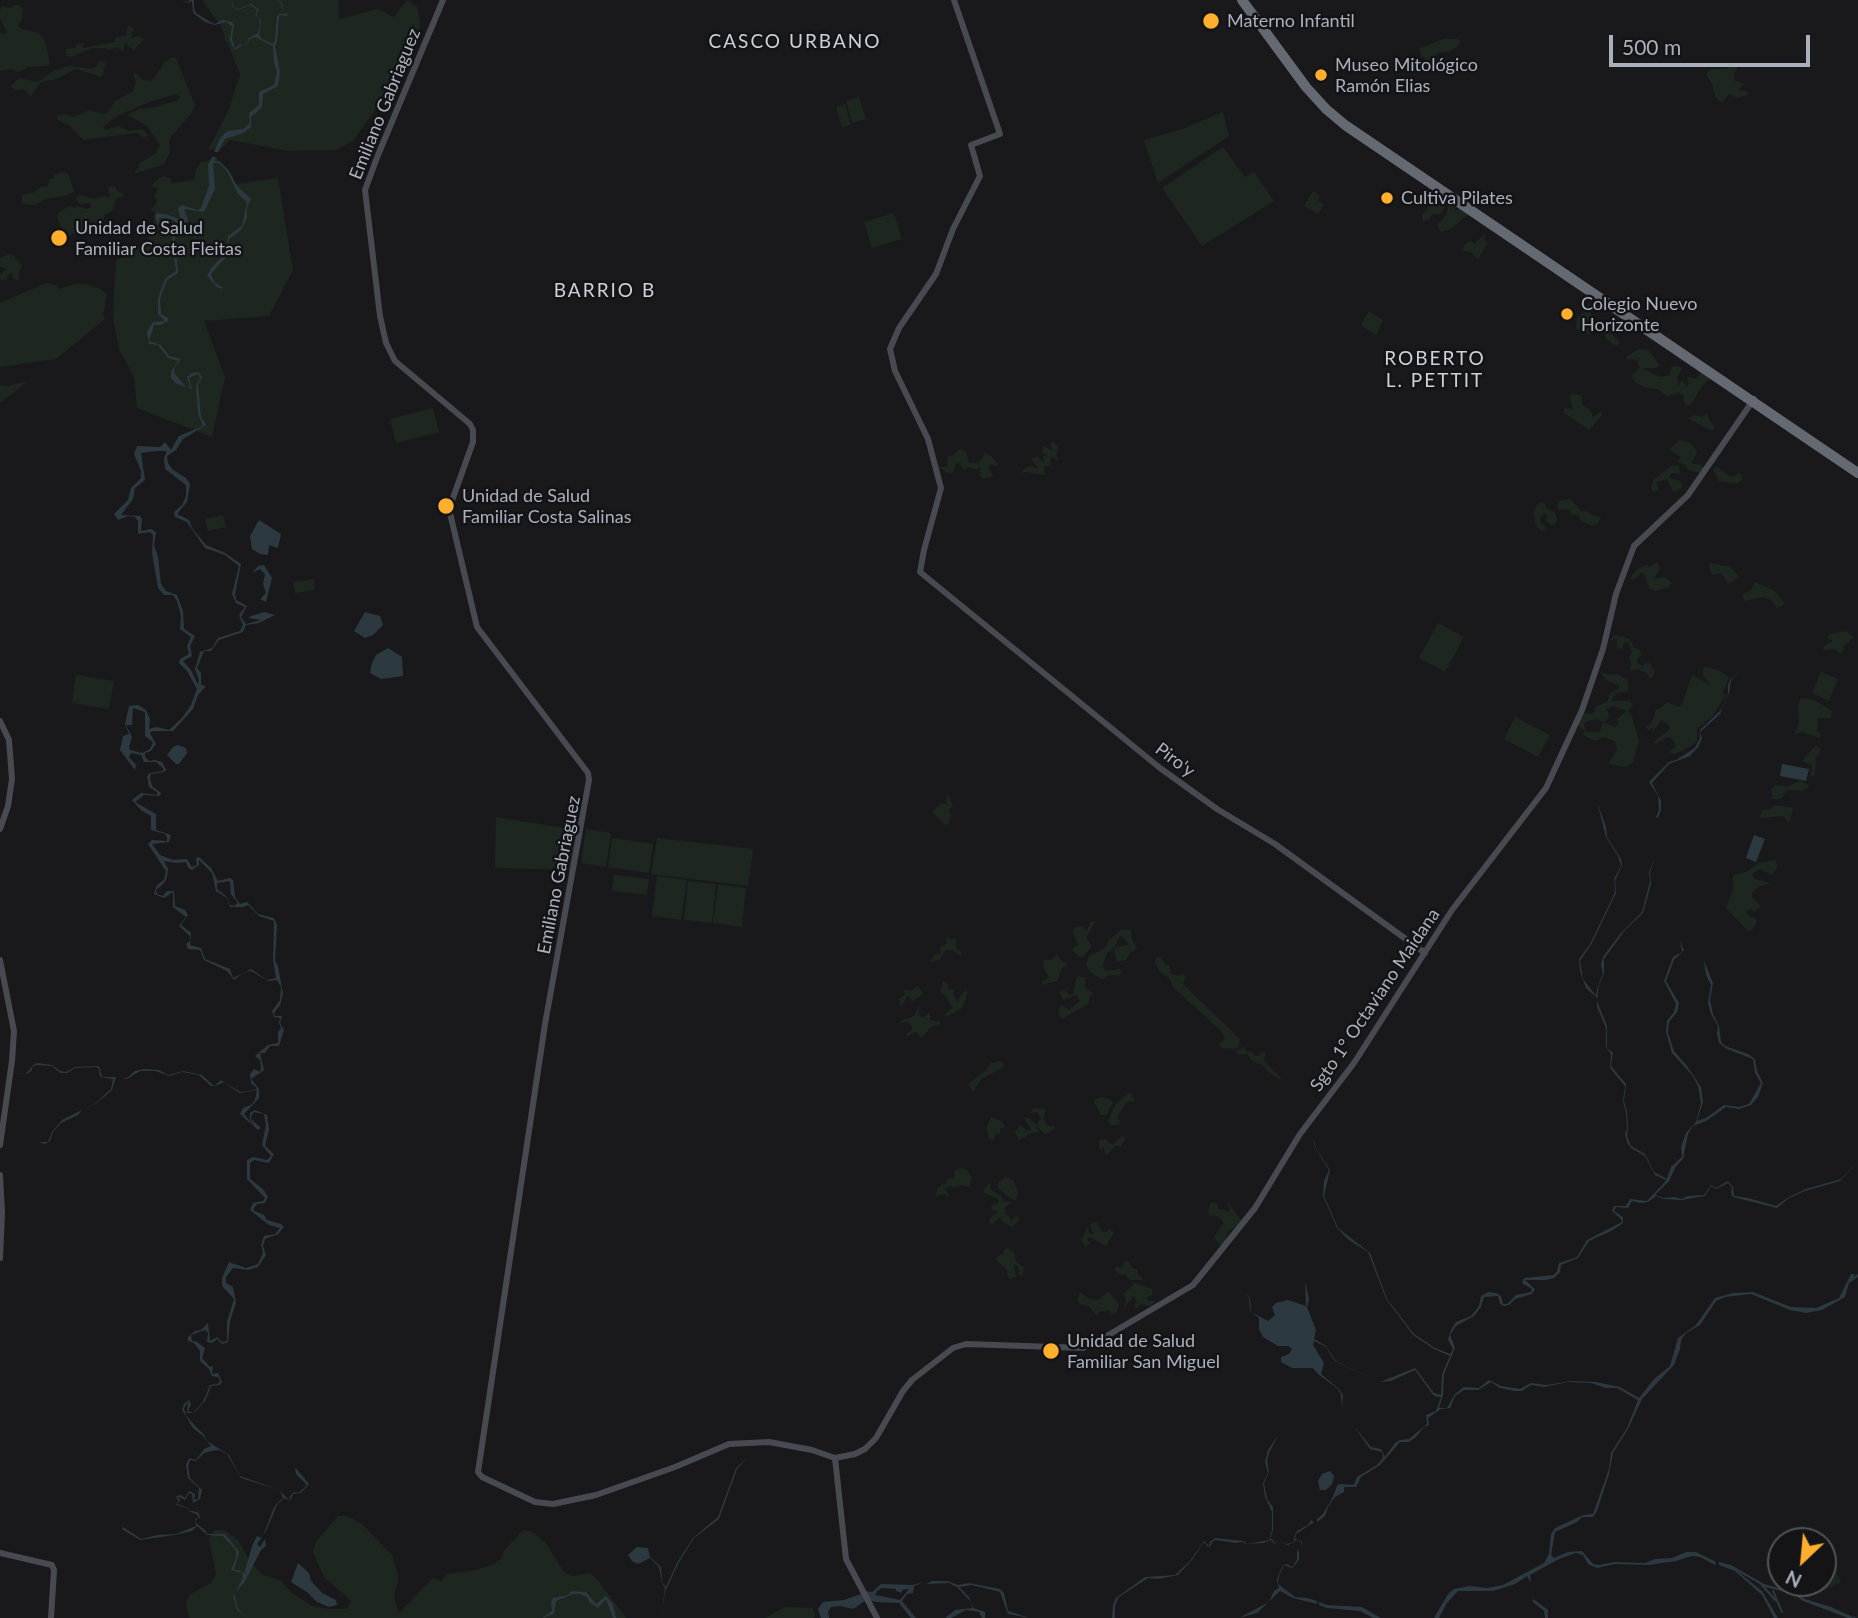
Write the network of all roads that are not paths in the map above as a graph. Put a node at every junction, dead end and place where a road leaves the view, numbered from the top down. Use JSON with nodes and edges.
{"nodes":[{"id":1,"x":443,"y":0,"type":"edge"},
{"id":2,"x":954,"y":0,"type":"edge"},
{"id":3,"x":1245,"y":0,"type":"edge"},
{"id":4,"x":1753,"y":400,"type":"junction"},
{"id":5,"x":1858,"y":471,"type":"edge"},
{"id":6,"x":0,"y":721,"type":"edge"},
{"id":7,"x":0,"y":829,"type":"edge"},
{"id":8,"x":1425,"y":953,"type":"junction"},
{"id":9,"x":0,"y":960,"type":"edge"},
{"id":10,"x":0,"y":1145,"type":"edge"},
{"id":11,"x":0,"y":1175,"type":"edge"},
{"id":12,"x":0,"y":1258,"type":"edge"},
{"id":13,"x":835,"y":1458,"type":"junction"},
{"id":14,"x":0,"y":1553,"type":"edge"},
{"id":15,"x":51,"y":1618,"type":"edge"},
{"id":16,"x":877,"y":1618,"type":"edge"}],
"edges":[{"from":1,"to":13,"type":"main road","name":"Emiliano Gabriaguez"},
{"from":2,"to":8,"type":"main road","name":"Piro'y"},
{"from":3,"to":4,"type":"highway"},
{"from":4,"to":5,"type":"highway"},
{"from":4,"to":8,"type":"main road","name":"Sgto 1° Octaviano Maidana"},
{"from":6,"to":7,"type":"main road"},
{"from":8,"to":13,"type":"main road","name":"Sgto 1° Octaviano Maidana"},
{"from":9,"to":10,"type":"main road"},
{"from":11,"to":12,"type":"main road"},
{"from":13,"to":16,"type":"main road"},
{"from":14,"to":15,"type":"main road"}]}
